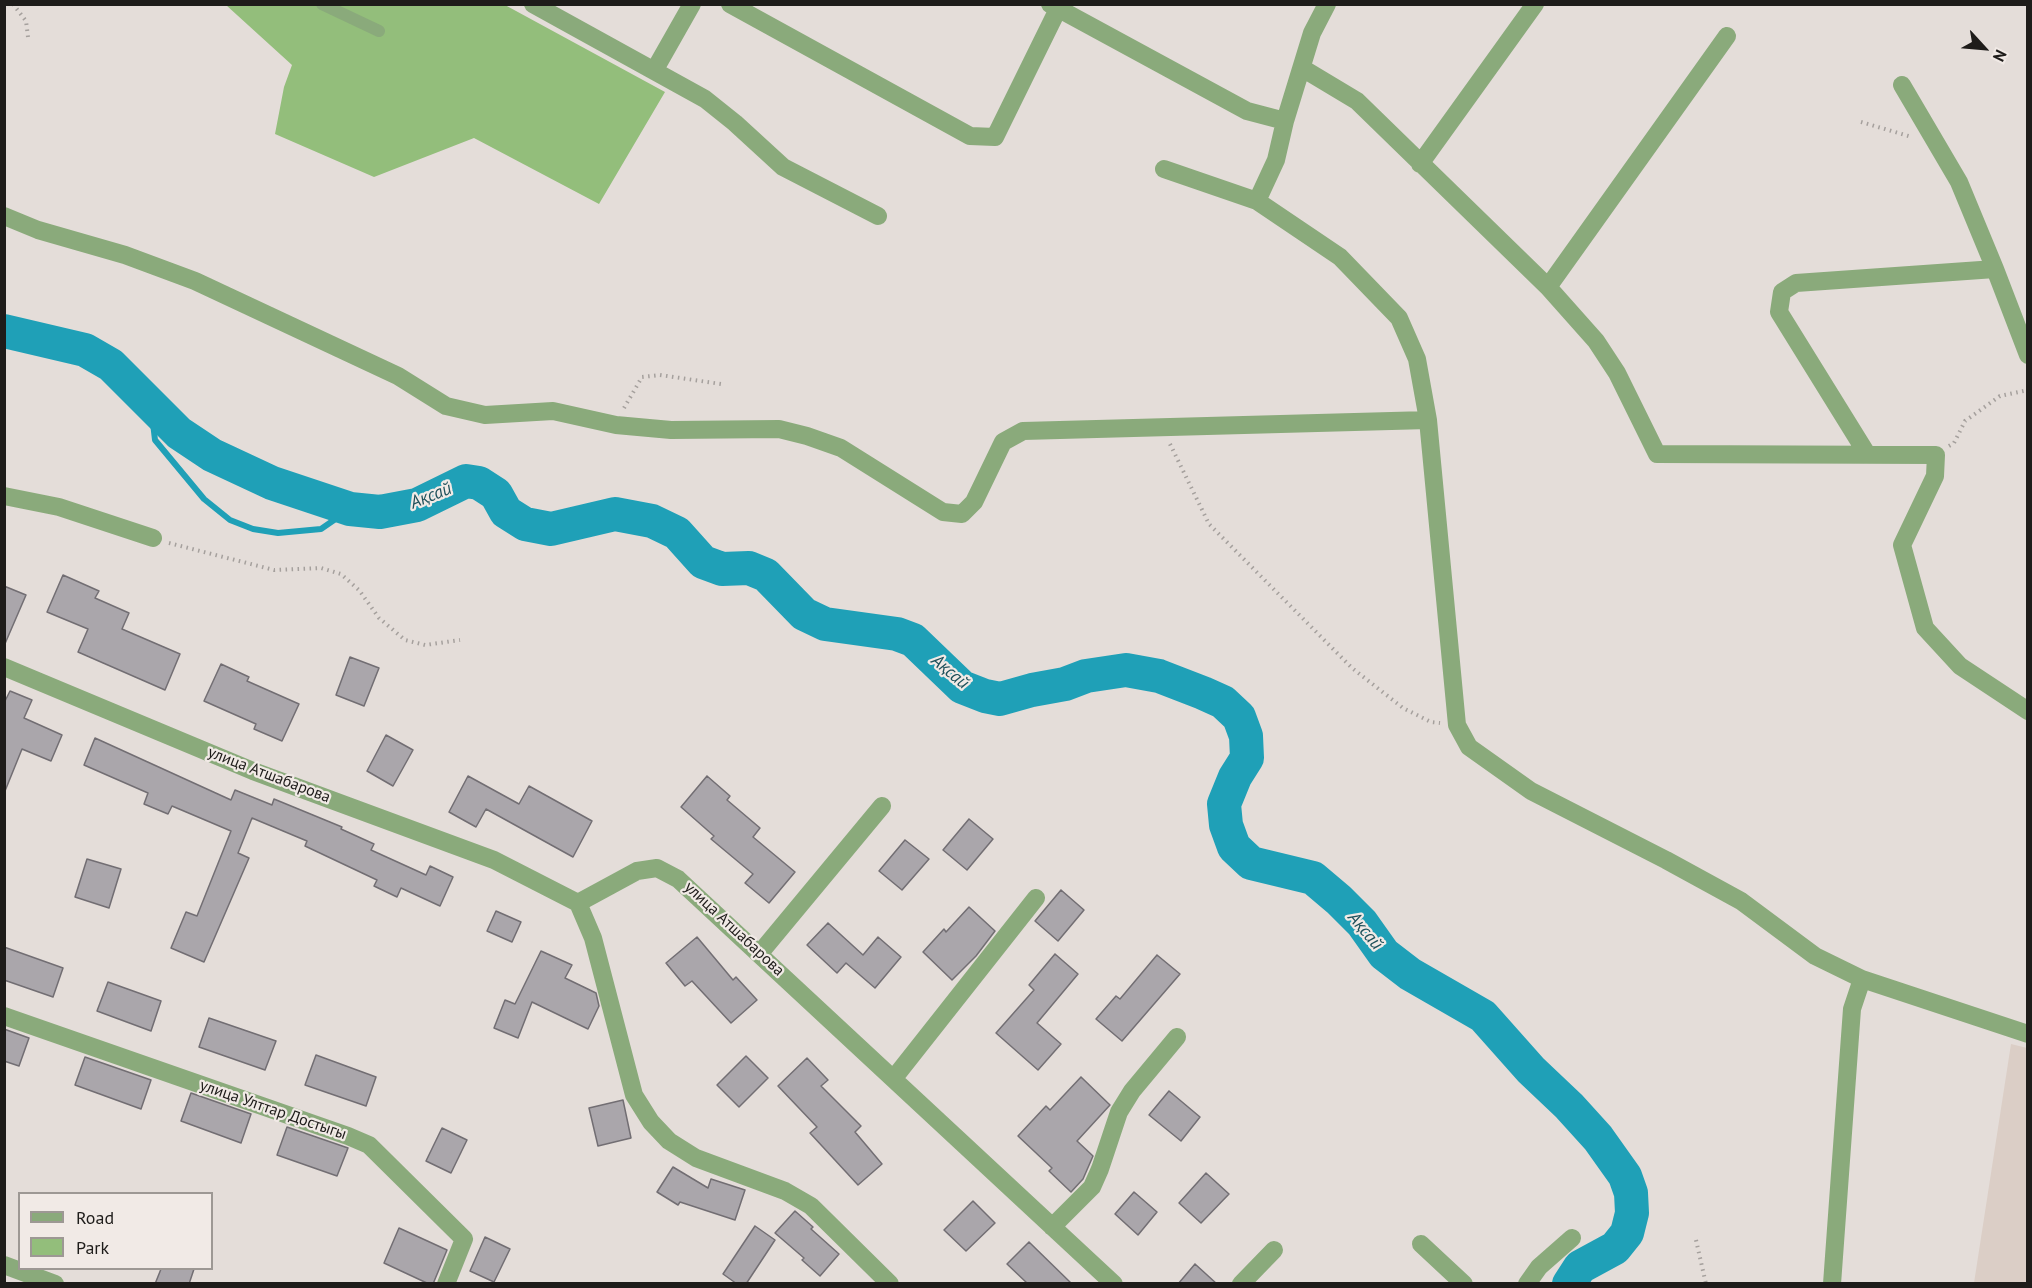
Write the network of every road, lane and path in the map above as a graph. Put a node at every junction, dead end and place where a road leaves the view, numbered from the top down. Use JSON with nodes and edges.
{"nodes":[{"id":1,"x":13,"y":4,"type":"edge"},
{"id":2,"x":322,"y":4,"type":"edge"},
{"id":3,"x":532,"y":4,"type":"edge"},
{"id":4,"x":692,"y":4,"type":"edge"},
{"id":5,"x":730,"y":4,"type":"edge"},
{"id":6,"x":1327,"y":4,"type":"edge"},
{"id":7,"x":1535,"y":4,"type":"edge"},
{"id":8,"x":1054,"y":7,"type":"edge"},
{"id":9,"x":379,"y":31,"type":"dead end"},
{"id":10,"x":1727,"y":36,"type":"dead end"},
{"id":11,"x":28,"y":37,"type":"dead end"},
{"id":12,"x":1302,"y":68,"type":"junction"},
{"id":13,"x":654,"y":71,"type":"junction"},
{"id":14,"x":1902,"y":85,"type":"dead end"},
{"id":15,"x":1285,"y":121,"type":"junction"},
{"id":16,"x":1861,"y":122,"type":"dead end"},
{"id":17,"x":1939,"y":146,"type":"junction"},
{"id":18,"x":1420,"y":164,"type":"junction"},
{"id":19,"x":1164,"y":169,"type":"dead end"},
{"id":20,"x":1257,"y":201,"type":"junction"},
{"id":21,"x":4,"y":216,"type":"edge"},
{"id":22,"x":878,"y":216,"type":"dead end"},
{"id":23,"x":1995,"y":270,"type":"junction"},
{"id":24,"x":1548,"y":287,"type":"junction"},
{"id":25,"x":2028,"y":355,"type":"edge"},
{"id":26,"x":721,"y":384,"type":"dead end"},
{"id":27,"x":2028,"y":390,"type":"edge"},
{"id":28,"x":1428,"y":420,"type":"junction"},
{"id":29,"x":616,"y":425,"type":"junction"},
{"id":30,"x":1161,"y":427,"type":"junction"},
{"id":31,"x":1867,"y":454,"type":"junction"},
{"id":32,"x":1936,"y":455,"type":"junction"},
{"id":33,"x":4,"y":496,"type":"edge"},
{"id":34,"x":153,"y":538,"type":"joint"},
{"id":35,"x":460,"y":640,"type":"dead end"},
{"id":36,"x":4,"y":667,"type":"edge"},
{"id":37,"x":2028,"y":711,"type":"edge"},
{"id":38,"x":1457,"y":725,"type":"junction"},
{"id":39,"x":882,"y":806,"type":"dead end"},
{"id":40,"x":1036,"y":898,"type":"dead end"},
{"id":41,"x":578,"y":903,"type":"junction"},
{"id":42,"x":760,"y":953,"type":"junction"},
{"id":43,"x":1862,"y":979,"type":"junction"},
{"id":44,"x":4,"y":1016,"type":"edge"},
{"id":45,"x":2028,"y":1034,"type":"edge"},
{"id":46,"x":1177,"y":1037,"type":"dead end"},
{"id":47,"x":894,"y":1077,"type":"junction"},
{"id":48,"x":1052,"y":1227,"type":"junction"},
{"id":49,"x":1572,"y":1238,"type":"dead end"},
{"id":50,"x":1696,"y":1239,"type":"dead end"},
{"id":51,"x":1421,"y":1244,"type":"dead end"},
{"id":52,"x":1274,"y":1250,"type":"dead end"},
{"id":53,"x":4,"y":1265,"type":"edge"},
{"id":54,"x":55,"y":1284,"type":"edge"},
{"id":55,"x":446,"y":1284,"type":"edge"},
{"id":56,"x":890,"y":1284,"type":"edge"},
{"id":57,"x":1114,"y":1284,"type":"edge"},
{"id":58,"x":1241,"y":1284,"type":"edge"},
{"id":59,"x":1464,"y":1284,"type":"edge"},
{"id":60,"x":1527,"y":1284,"type":"edge"},
{"id":61,"x":1706,"y":1284,"type":"edge"},
{"id":62,"x":1832,"y":1284,"type":"edge"}],
"edges":[{"from":1,"to":11,"type":"path"},
{"from":2,"to":9,"type":"lane"},
{"from":3,"to":13,"type":"street"},
{"from":4,"to":13,"type":"street"},
{"from":5,"to":8,"type":"street"},
{"from":6,"to":12,"type":"street"},
{"from":7,"to":18,"type":"street"},
{"from":8,"to":15,"type":"street"},
{"from":10,"to":24,"type":"street"},
{"from":12,"to":15,"type":"street"},
{"from":12,"to":18,"type":"street"},
{"from":13,"to":22,"type":"street"},
{"from":14,"to":17,"type":"street"},
{"from":15,"to":20,"type":"street"},
{"from":16,"to":17,"type":"path"},
{"from":17,"to":23,"type":"street"},
{"from":18,"to":24,"type":"street"},
{"from":19,"to":20,"type":"street"},
{"from":20,"to":28,"type":"street"},
{"from":21,"to":29,"type":"street"},
{"from":23,"to":25,"type":"street"},
{"from":23,"to":31,"type":"street"},
{"from":24,"to":31,"type":"street"},
{"from":26,"to":29,"type":"path"},
{"from":27,"to":32,"type":"path"},
{"from":28,"to":30,"type":"street"},
{"from":28,"to":38,"type":"street"},
{"from":29,"to":30,"type":"street"},
{"from":30,"to":38,"type":"path"},
{"from":31,"to":32,"type":"street"},
{"from":32,"to":37,"type":"street"},
{"from":33,"to":34,"type":"street"},
{"from":34,"to":35,"type":"path"},
{"from":36,"to":41,"type":"street","name":"улица Атшабарова"},
{"from":38,"to":43,"type":"street"},
{"from":39,"to":42,"type":"street"},
{"from":40,"to":47,"type":"street"},
{"from":41,"to":42,"type":"street","name":"улица Атшабарова"},
{"from":41,"to":56,"type":"street"},
{"from":42,"to":47,"type":"street","name":"улица Атшабарова"},
{"from":43,"to":45,"type":"street"},
{"from":43,"to":62,"type":"street"},
{"from":44,"to":55,"type":"street","name":"улица Улттар Достыгы"},
{"from":46,"to":48,"type":"street"},
{"from":47,"to":48,"type":"street","name":"улица Атшабарова"},
{"from":48,"to":57,"type":"street","name":"улица Атшабарова"},
{"from":49,"to":60,"type":"street"},
{"from":50,"to":61,"type":"path"},
{"from":51,"to":59,"type":"street"},
{"from":52,"to":58,"type":"street"},
{"from":53,"to":54,"type":"street"}]}
